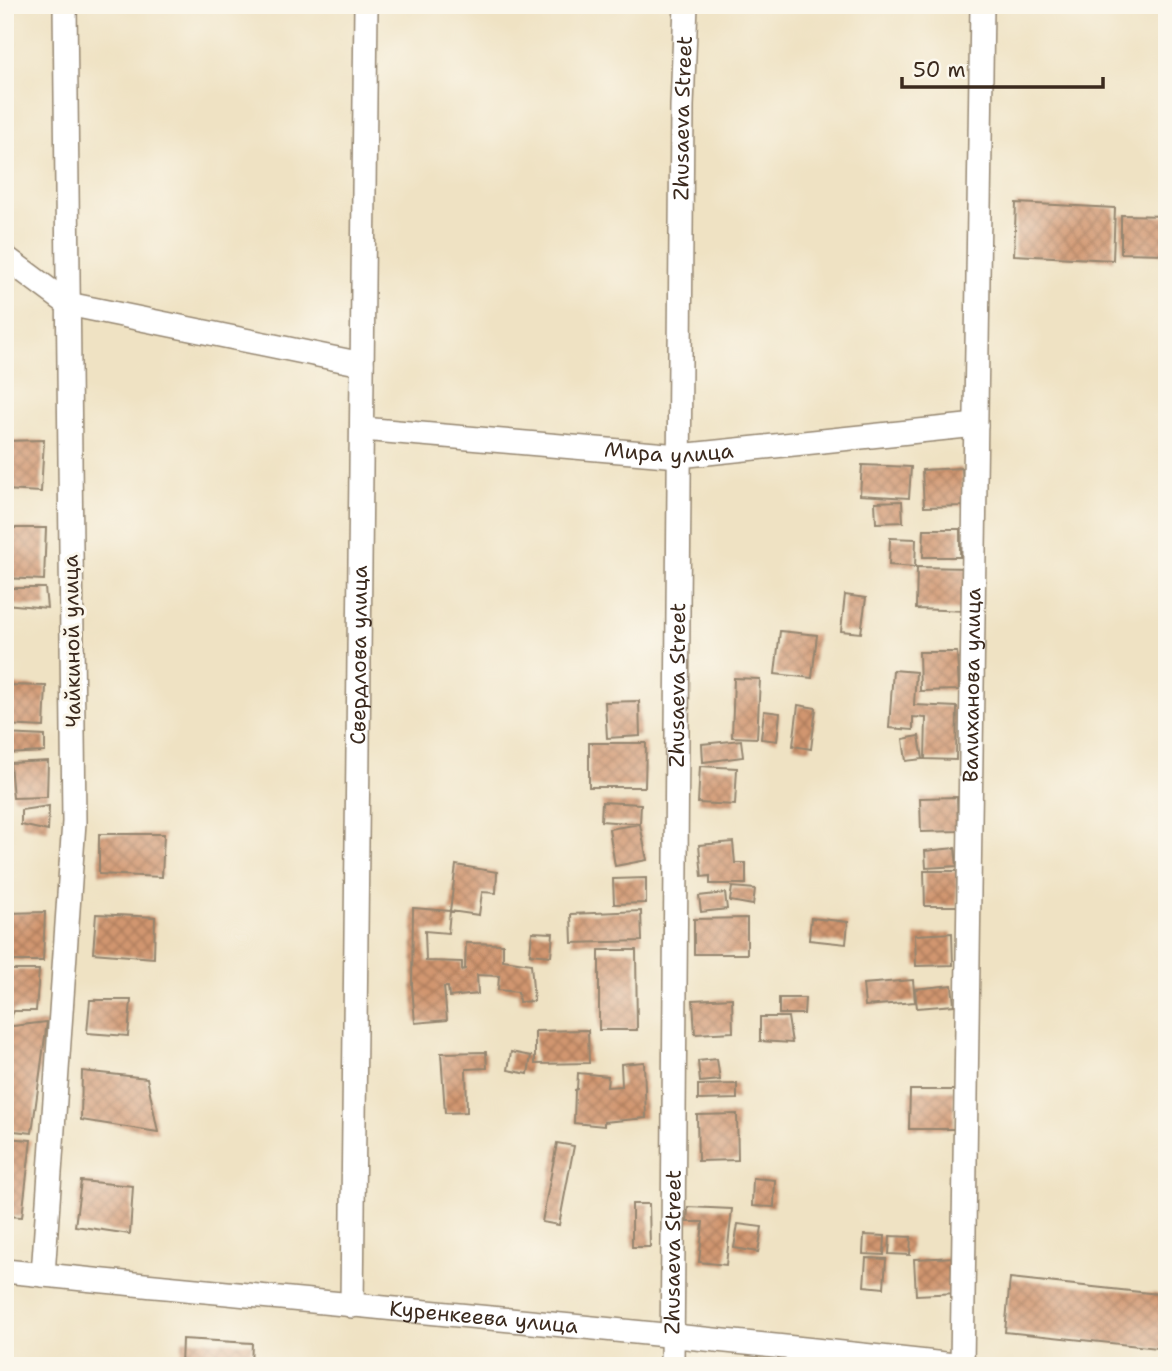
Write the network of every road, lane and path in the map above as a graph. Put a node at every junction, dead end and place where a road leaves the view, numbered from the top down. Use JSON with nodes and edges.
{"nodes":[{"id":1,"x":65,"y":5,"type":"edge"},
{"id":2,"x":366,"y":5,"type":"edge"},
{"id":3,"x":685,"y":5,"type":"edge"},
{"id":4,"x":982,"y":5,"type":"edge"},
{"id":5,"x":5,"y":257,"type":"edge"},
{"id":6,"x":68,"y":304,"type":"junction"},
{"id":7,"x":362,"y":364,"type":"junction"},
{"id":8,"x":976,"y":425,"type":"junction"},
{"id":9,"x":362,"y":429,"type":"junction"},
{"id":10,"x":679,"y":456,"type":"junction"},
{"id":11,"x":5,"y":1272,"type":"edge"},
{"id":12,"x":43,"y":1275,"type":"junction"},
{"id":13,"x":352,"y":1306,"type":"junction"},
{"id":14,"x":671,"y":1335,"type":"junction"},
{"id":15,"x":672,"y":1366,"type":"edge"},
{"id":16,"x":963,"y":1366,"type":"edge"}],
"edges":[{"from":1,"to":6,"type":"street","name":"Чайкиной улица"},
{"from":2,"to":7,"type":"street","name":"Свердлова улица"},
{"from":3,"to":10,"type":"street","name":"Zhusaeva Street"},
{"from":4,"to":8,"type":"street","name":"Валиханова улица"},
{"from":5,"to":6,"type":"street"},
{"from":6,"to":7,"type":"street"},
{"from":6,"to":12,"type":"street","name":"Чайкиной улица"},
{"from":7,"to":9,"type":"street","name":"Свердлова улица"},
{"from":8,"to":10,"type":"street","name":"Мира улица"},
{"from":8,"to":16,"type":"street","name":"Валиханова улица"},
{"from":9,"to":10,"type":"street","name":"Мира улица"},
{"from":9,"to":13,"type":"street","name":"Свердлова улица"},
{"from":10,"to":14,"type":"street","name":"Zhusaeva Street"},
{"from":11,"to":12,"type":"street","name":"Куренкеева улица"},
{"from":12,"to":13,"type":"street","name":"Куренкеева улица"},
{"from":13,"to":14,"type":"street","name":"Куренкеева улица"},
{"from":14,"to":15,"type":"street","name":"Zhusaeva Street"},
{"from":14,"to":16,"type":"street","name":"Куренкеева улица"}]}
